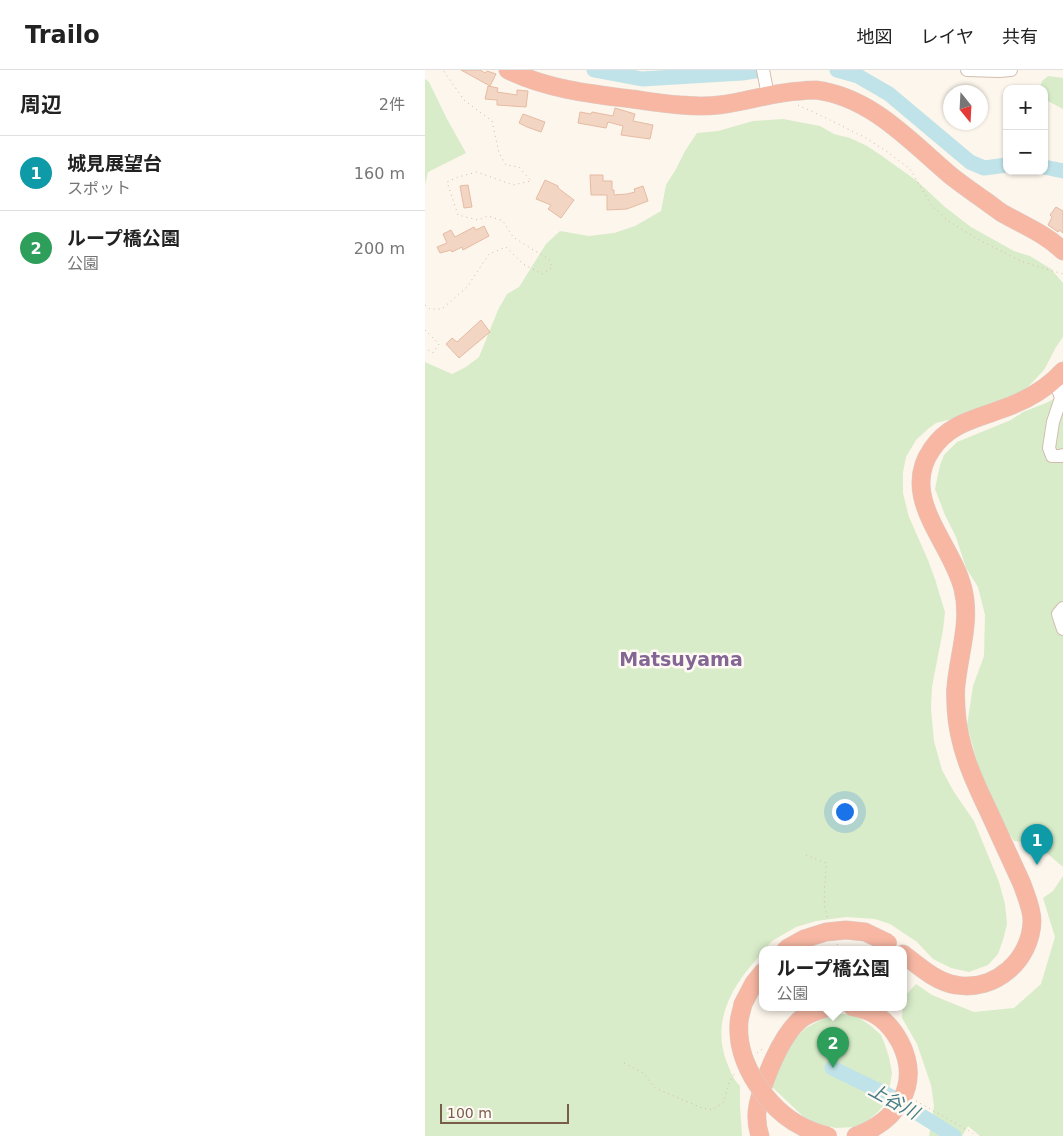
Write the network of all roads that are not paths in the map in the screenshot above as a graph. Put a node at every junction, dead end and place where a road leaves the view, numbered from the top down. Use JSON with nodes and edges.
{"nodes":[{"id":1,"x":508,"y":70,"type":"edge"},
{"id":2,"x":967,"y":70,"type":"edge"},
{"id":3,"x":1011,"y":70,"type":"edge"},
{"id":4,"x":763,"y":73,"type":"edge"},
{"id":5,"x":768,"y":95,"type":"junction"},
{"id":6,"x":1063,"y":251,"type":"edge"},
{"id":7,"x":1059,"y":376,"type":"edge"},
{"id":8,"x":1063,"y":455,"type":"edge"},
{"id":9,"x":1063,"y":608,"type":"edge"},
{"id":10,"x":1063,"y":629,"type":"edge"},
{"id":11,"x":791,"y":946,"type":"edge"},
{"id":12,"x":892,"y":946,"type":"edge"},
{"id":13,"x":907,"y":957,"type":"edge"},
{"id":14,"x":759,"y":977,"type":"edge"},
{"id":15,"x":814,"y":1011,"type":"edge"},
{"id":16,"x":868,"y":1011,"type":"edge"},
{"id":17,"x":760,"y":1136,"type":"edge"},
{"id":18,"x":828,"y":1136,"type":"edge"},
{"id":19,"x":856,"y":1136,"type":"edge"}],
"edges":[{"from":1,"to":5,"type":"highway"},
{"from":2,"to":3,"type":"street"},
{"from":4,"to":5,"type":"street"},
{"from":5,"to":6,"type":"highway"},
{"from":7,"to":8,"type":"street"},
{"from":7,"to":13,"type":"highway"},
{"from":9,"to":10,"type":"street"},
{"from":11,"to":12,"type":"highway","bridge":true},
{"from":14,"to":18,"type":"highway","bridge":true},
{"from":15,"to":17,"type":"highway"},
{"from":16,"to":19,"type":"highway"}]}
